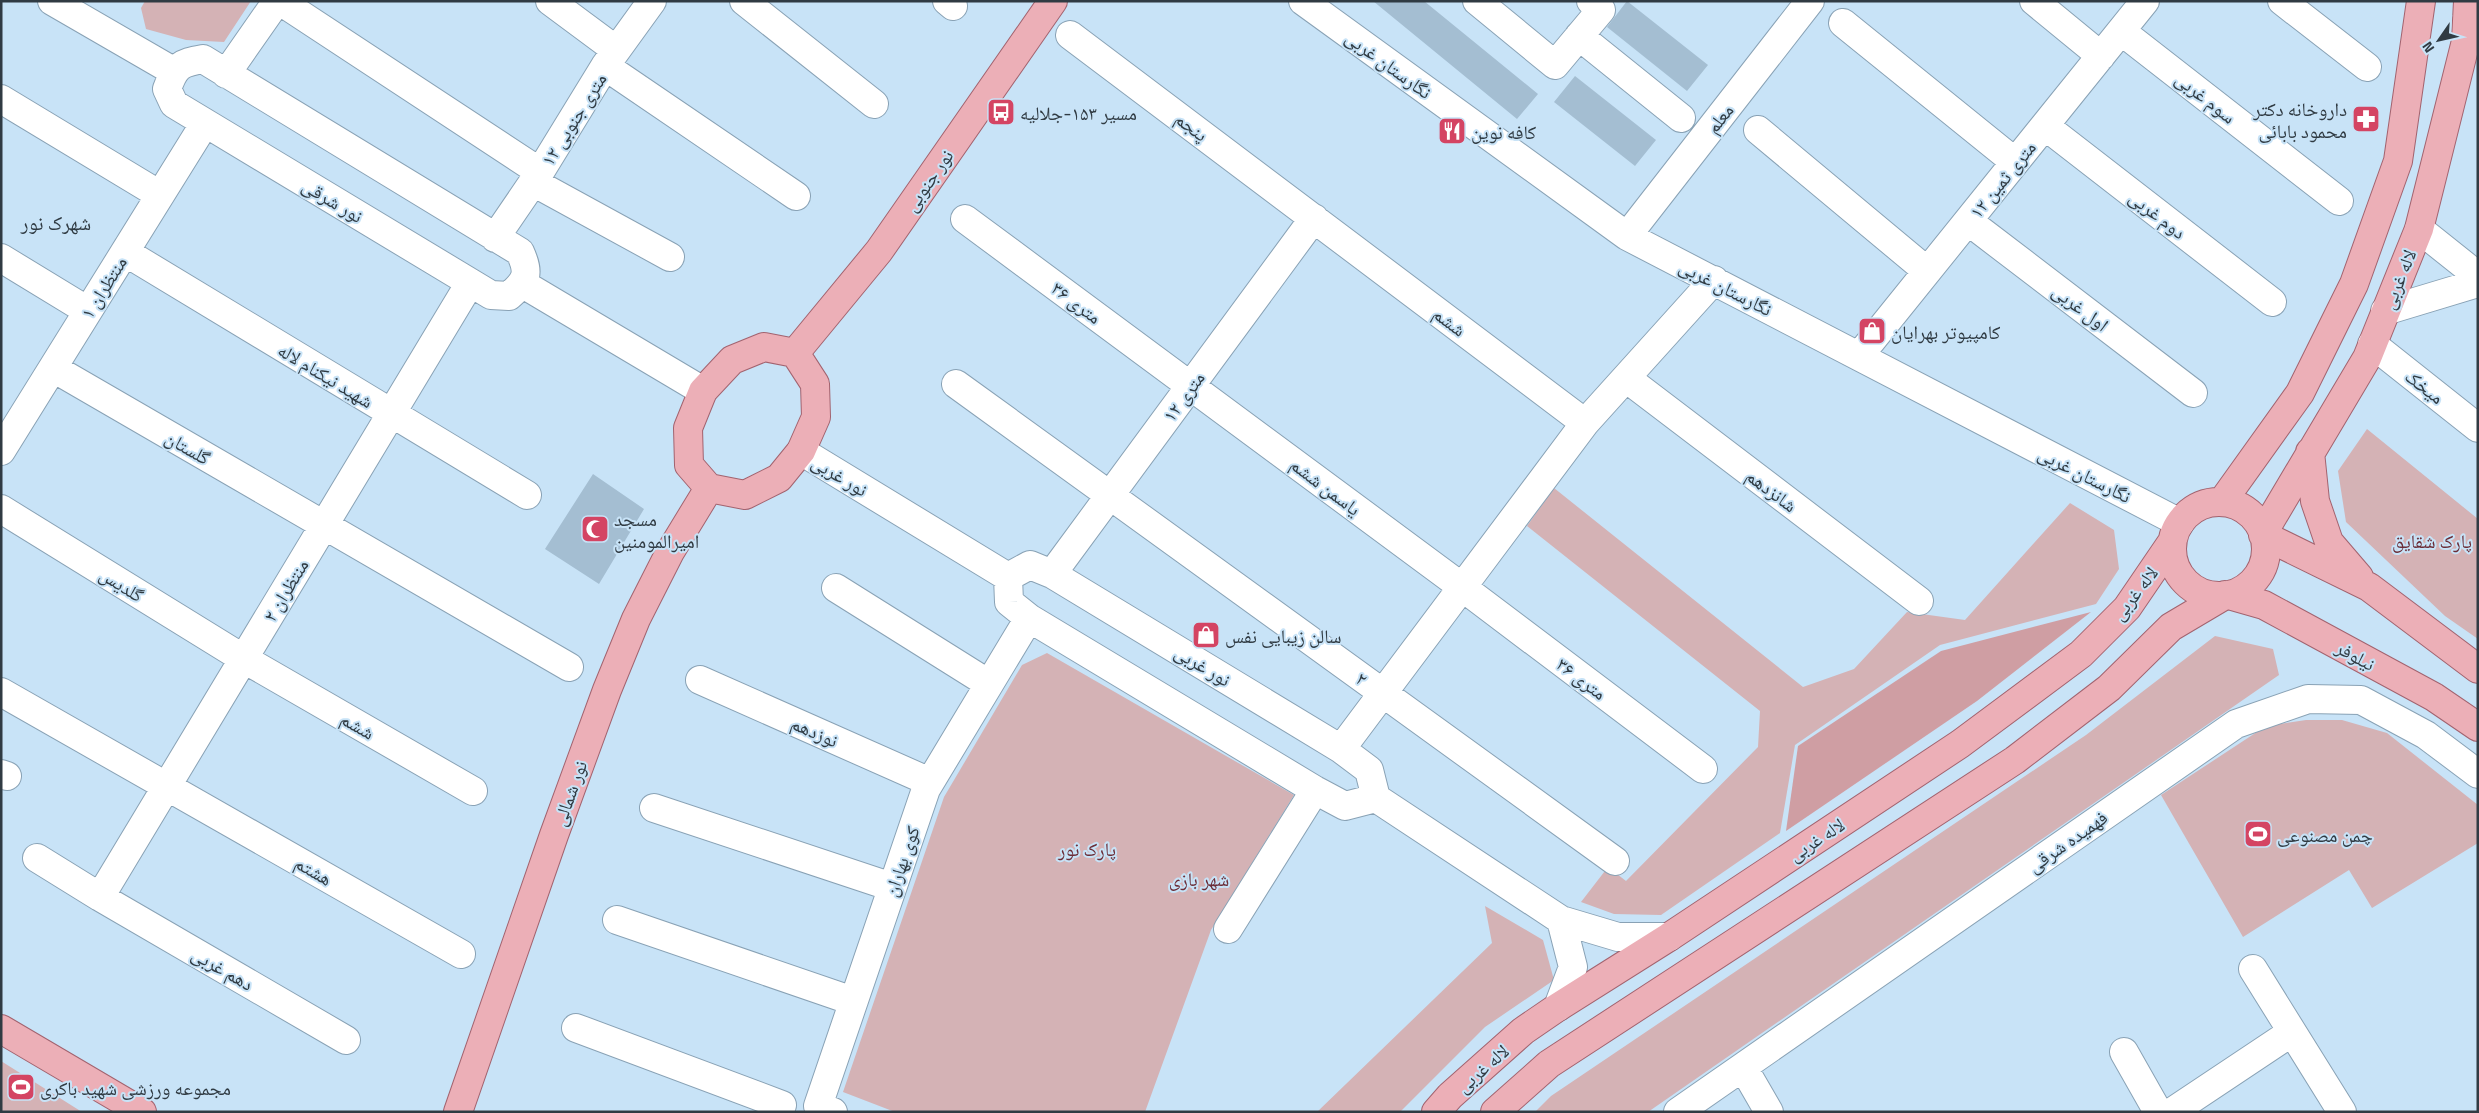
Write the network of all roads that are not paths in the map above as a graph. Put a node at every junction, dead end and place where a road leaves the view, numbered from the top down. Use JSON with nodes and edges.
{"nodes":[{"id":1,"x":52,"y":1,"type":"edge"},
{"id":2,"x":279,"y":1,"type":"edge"},
{"id":3,"x":550,"y":1,"type":"edge"},
{"id":4,"x":652,"y":1,"type":"edge"},
{"id":5,"x":744,"y":1,"type":"edge"},
{"id":6,"x":1053,"y":1,"type":"edge"},
{"id":7,"x":1303,"y":1,"type":"edge"},
{"id":8,"x":1477,"y":1,"type":"edge"},
{"id":9,"x":1591,"y":1,"type":"edge"},
{"id":10,"x":1810,"y":1,"type":"edge"},
{"id":11,"x":2034,"y":1,"type":"edge"},
{"id":12,"x":2145,"y":1,"type":"edge"},
{"id":13,"x":2282,"y":1,"type":"edge"},
{"id":14,"x":2421,"y":1,"type":"edge"},
{"id":15,"x":2468,"y":1,"type":"edge"},
{"id":16,"x":1843,"y":23,"type":"dead end"},
{"id":17,"x":2121,"y":31,"type":"junction"},
{"id":18,"x":1070,"y":35,"type":"dead end"},
{"id":19,"x":1579,"y":36,"type":"junction"},
{"id":20,"x":2100,"y":56,"type":"junction"},
{"id":21,"x":611,"y":58,"type":"junction"},
{"id":22,"x":2367,"y":67,"type":"dead end"},
{"id":23,"x":173,"y":71,"type":"junction"},
{"id":24,"x":226,"y":74,"type":"junction"},
{"id":25,"x":1,"y":99,"type":"edge"},
{"id":26,"x":874,"y":104,"type":"dead end"},
{"id":27,"x":1681,"y":118,"type":"dead end"},
{"id":28,"x":205,"y":123,"type":"junction"},
{"id":29,"x":2044,"y":126,"type":"junction"},
{"id":30,"x":1758,"y":130,"type":"dead end"},
{"id":31,"x":2015,"y":162,"type":"junction"},
{"id":32,"x":537,"y":177,"type":"junction"},
{"id":33,"x":160,"y":195,"type":"junction"},
{"id":34,"x":796,"y":196,"type":"dead end"},
{"id":35,"x":2339,"y":201,"type":"dead end"},
{"id":36,"x":1314,"y":218,"type":"junction"},
{"id":37,"x":965,"y":219,"type":"dead end"},
{"id":38,"x":1968,"y":221,"type":"junction"},
{"id":39,"x":2419,"y":229,"type":"junction"},
{"id":40,"x":1627,"y":236,"type":"junction"},
{"id":41,"x":495,"y":238,"type":"junction"},
{"id":42,"x":125,"y":252,"type":"junction"},
{"id":43,"x":670,"y":257,"type":"dead end"},
{"id":44,"x":1,"y":258,"type":"edge"},
{"id":45,"x":1927,"y":271,"type":"junction"},
{"id":46,"x":2478,"y":276,"type":"edge"},
{"id":47,"x":1714,"y":280,"type":"junction"},
{"id":48,"x":2478,"y":282,"type":"edge"},
{"id":49,"x":470,"y":283,"type":"junction"},
{"id":50,"x":523,"y":284,"type":"junction"},
{"id":51,"x":2272,"y":302,"type":"dead end"},
{"id":52,"x":88,"y":311,"type":"junction"},
{"id":53,"x":2385,"y":311,"type":"junction"},
{"id":54,"x":2372,"y":344,"type":"junction"},
{"id":55,"x":795,"y":354,"type":"junction"},
{"id":56,"x":1859,"y":356,"type":"junction"},
{"id":57,"x":53,"y":368,"type":"junction"},
{"id":58,"x":1626,"y":378,"type":"junction"},
{"id":59,"x":956,"y":384,"type":"dead end"},
{"id":60,"x":1190,"y":386,"type":"junction"},
{"id":61,"x":703,"y":391,"type":"junction"},
{"id":62,"x":2194,"y":394,"type":"dead end"},
{"id":63,"x":391,"y":414,"type":"junction"},
{"id":64,"x":11,"y":415,"type":"edge"},
{"id":65,"x":1585,"y":423,"type":"junction"},
{"id":66,"x":2478,"y":428,"type":"edge"},
{"id":67,"x":1,"y":451,"type":"edge"},
{"id":68,"x":801,"y":451,"type":"junction"},
{"id":69,"x":2310,"y":452,"type":"junction"},
{"id":70,"x":709,"y":488,"type":"junction"},
{"id":71,"x":528,"y":495,"type":"dead end"},
{"id":72,"x":1110,"y":496,"type":"junction"},
{"id":73,"x":2222,"y":502,"type":"junction"},
{"id":74,"x":1,"y":509,"type":"edge"},
{"id":75,"x":324,"y":525,"type":"junction"},
{"id":76,"x":2176,"y":532,"type":"junction"},
{"id":77,"x":2263,"y":534,"type":"junction"},
{"id":78,"x":1052,"y":574,"type":"junction"},
{"id":79,"x":1008,"y":577,"type":"junction"},
{"id":80,"x":1462,"y":587,"type":"junction"},
{"id":81,"x":836,"y":588,"type":"dead end"},
{"id":82,"x":2369,"y":588,"type":"junction"},
{"id":83,"x":2227,"y":595,"type":"junction"},
{"id":84,"x":1919,"y":601,"type":"dead end"},
{"id":85,"x":1029,"y":618,"type":"junction"},
{"id":86,"x":244,"y":659,"type":"junction"},
{"id":87,"x":569,"y":667,"type":"dead end"},
{"id":88,"x":2478,"y":669,"type":"edge"},
{"id":89,"x":700,"y":680,"type":"dead end"},
{"id":90,"x":990,"y":684,"type":"junction"},
{"id":91,"x":1,"y":692,"type":"edge"},
{"id":92,"x":1383,"y":693,"type":"junction"},
{"id":93,"x":2478,"y":727,"type":"edge"},
{"id":94,"x":1341,"y":748,"type":"junction"},
{"id":95,"x":1703,"y":769,"type":"dead end"},
{"id":96,"x":2478,"y":774,"type":"edge"},
{"id":97,"x":930,"y":782,"type":"junction"},
{"id":98,"x":167,"y":786,"type":"junction"},
{"id":99,"x":1315,"y":790,"type":"junction"},
{"id":100,"x":473,"y":791,"type":"dead end"},
{"id":101,"x":1376,"y":798,"type":"junction"},
{"id":102,"x":654,"y":808,"type":"dead end"},
{"id":103,"x":37,"y":858,"type":"dead end"},
{"id":104,"x":1615,"y":860,"type":"dead end"},
{"id":105,"x":892,"y":887,"type":"junction"},
{"id":106,"x":100,"y":897,"type":"junction"},
{"id":107,"x":617,"y":920,"type":"dead end"},
{"id":108,"x":1562,"y":920,"type":"junction"},
{"id":109,"x":1228,"y":929,"type":"dead end"},
{"id":110,"x":1668,"y":937,"type":"junction"},
{"id":111,"x":461,"y":954,"type":"dead end"},
{"id":112,"x":2253,"y":969,"type":"dead end"},
{"id":113,"x":853,"y":1001,"type":"junction"},
{"id":114,"x":1558,"y":1006,"type":"junction"},
{"id":115,"x":576,"y":1028,"type":"dead end"},
{"id":116,"x":1,"y":1029,"type":"edge"},
{"id":117,"x":2292,"y":1032,"type":"junction"},
{"id":118,"x":346,"y":1040,"type":"dead end"},
{"id":119,"x":2124,"y":1052,"type":"dead end"},
{"id":120,"x":1743,"y":1067,"type":"junction"},
{"id":121,"x":781,"y":1108,"type":"edge"},
{"id":122,"x":825,"y":1109,"type":"edge"},
{"id":123,"x":142,"y":1112,"type":"edge"},
{"id":124,"x":458,"y":1112,"type":"edge"},
{"id":125,"x":1436,"y":1112,"type":"edge"},
{"id":126,"x":1495,"y":1112,"type":"edge"},
{"id":127,"x":1678,"y":1112,"type":"edge"},
{"id":128,"x":1769,"y":1112,"type":"edge"},
{"id":129,"x":2158,"y":1112,"type":"edge"},
{"id":130,"x":2172,"y":1112,"type":"edge"},
{"id":131,"x":2342,"y":1112,"type":"edge"}],
"edges":[{"from":1,"to":23,"type":"street"},
{"from":2,"to":24,"type":"street"},
{"from":2,"to":32,"type":"street"},
{"from":3,"to":21,"type":"street"},
{"from":4,"to":21,"type":"street","name":"۱۲ متری جنوبی"},
{"from":5,"to":26,"type":"street"},
{"from":6,"to":55,"type":"main road","name":"نور جنوبی"},
{"from":7,"to":40,"type":"street","name":"نگارستان غربی"},
{"from":8,"to":19,"type":"street"},
{"from":9,"to":19,"type":"street"},
{"from":10,"to":40,"type":"street","name":"معلم"},
{"from":11,"to":20,"type":"street"},
{"from":12,"to":17,"type":"street","name":"۱۲ متری ثمین"},
{"from":13,"to":22,"type":"street"},
{"from":14,"to":73,"type":"main road","name":"لاله غربی"},
{"from":15,"to":39,"type":"main road","name":"لاله غربی"},
{"from":16,"to":31,"type":"street"},
{"from":17,"to":20,"type":"street","name":"۱۲ متری ثمین"},
{"from":17,"to":35,"type":"street","name":"سوم غربی"},
{"from":18,"to":36,"type":"street","name":"پنجم"},
{"from":19,"to":27,"type":"street"},
{"from":20,"to":29,"type":"street","name":"۱۲ متری ثمین"},
{"from":21,"to":32,"type":"street","name":"۱۲ متری جنوبی"},
{"from":21,"to":34,"type":"street"},
{"from":23,"to":24,"type":"street"},
{"from":23,"to":28,"type":"street","name":"نور شرقی"},
{"from":24,"to":41,"type":"street"},
{"from":25,"to":33,"type":"street"},
{"from":28,"to":33,"type":"street","name":"منتظران ۱"},
{"from":28,"to":49,"type":"street","name":"نور شرقی"},
{"from":29,"to":31,"type":"street","name":"۱۲ متری ثمین"},
{"from":29,"to":51,"type":"street","name":"دوم غربی"},
{"from":30,"to":45,"type":"street"},
{"from":31,"to":38,"type":"street","name":"۱۲ متری ثمین"},
{"from":32,"to":41,"type":"street","name":"۱۲ متری جنوبی"},
{"from":32,"to":43,"type":"street"},
{"from":33,"to":42,"type":"street","name":"منتظران ۱"},
{"from":36,"to":60,"type":"street","name":"۱۲ متری"},
{"from":36,"to":65,"type":"street","name":"ششم"},
{"from":37,"to":60,"type":"street","name":"۳۶ متری"},
{"from":38,"to":45,"type":"street","name":"۱۲ متری ثمین"},
{"from":38,"to":62,"type":"street","name":"اول غربی"},
{"from":39,"to":46,"type":"street"},
{"from":39,"to":53,"type":"main road","name":"لاله غربی"},
{"from":40,"to":47,"type":"street","name":"نگارستان غربی"},
{"from":41,"to":50,"type":"street"},
{"from":42,"to":52,"type":"street","name":"منتظران ۱"},
{"from":42,"to":63,"type":"street","name":"شهید نیکنام لاله"},
{"from":44,"to":52,"type":"street"},
{"from":45,"to":56,"type":"street","name":"۱۲ متری ثمین"},
{"from":47,"to":56,"type":"street","name":"نگارستان غربی"},
{"from":47,"to":58,"type":"street"},
{"from":48,"to":53,"type":"street"},
{"from":49,"to":50,"type":"street","name":"نور شرقی"},
{"from":49,"to":63,"type":"street","name":"منتظران ۲"},
{"from":50,"to":61,"type":"street"},
{"from":52,"to":57,"type":"street","name":"منتظران ۱"},
{"from":53,"to":54,"type":"main road","name":"لاله غربی"},
{"from":54,"to":66,"type":"street","name":"میخک"},
{"from":54,"to":69,"type":"main road","name":"لاله غربی"},
{"from":55,"to":61,"type":"main road"},
{"from":55,"to":68,"type":"main road"},
{"from":56,"to":76,"type":"street","name":"نگارستان غربی"},
{"from":57,"to":64,"type":"street","name":"منتظران ۱"},
{"from":57,"to":75,"type":"street","name":"گلستان"},
{"from":58,"to":65,"type":"street"},
{"from":58,"to":84,"type":"street","name":"شانزدهم"},
{"from":59,"to":72,"type":"street","name":"۲"},
{"from":60,"to":72,"type":"street","name":"۱۲ متری"},
{"from":60,"to":80,"type":"street","name":"یاسمن ششم"},
{"from":61,"to":70,"type":"main road"},
{"from":63,"to":71,"type":"street","name":"شهید نیکنام لاله"},
{"from":63,"to":75,"type":"street","name":"منتظران ۲"},
{"from":64,"to":67,"type":"street","name":"منتظران ۱"},
{"from":65,"to":80,"type":"street"},
{"from":68,"to":70,"type":"main road"},
{"from":68,"to":79,"type":"street","name":"نور غربی"},
{"from":69,"to":77,"type":"main road","name":"لاله غربی"},
{"from":69,"to":82,"type":"main road"},
{"from":70,"to":124,"type":"main road","name":"نور شمالی"},
{"from":72,"to":78,"type":"street","name":"۱۲ متری"},
{"from":72,"to":92,"type":"street","name":"۲"},
{"from":73,"to":76,"type":"main road"},
{"from":73,"to":77,"type":"main road"},
{"from":74,"to":86,"type":"street","name":"گلدیس"},
{"from":75,"to":86,"type":"street","name":"منتظران ۲"},
{"from":75,"to":87,"type":"street","name":"گلستان"},
{"from":76,"to":83,"type":"main road"},
{"from":76,"to":110,"type":"main road","name":"لاله غربی"},
{"from":77,"to":82,"type":"main road"},
{"from":77,"to":83,"type":"main road"},
{"from":78,"to":79,"type":"street","name":"نور غربی"},
{"from":78,"to":94,"type":"street","name":"نور غربی"},
{"from":79,"to":85,"type":"street"},
{"from":80,"to":92,"type":"street"},
{"from":80,"to":95,"type":"street","name":"۳۶ متری"},
{"from":81,"to":90,"type":"street"},
{"from":82,"to":88,"type":"main road"},
{"from":83,"to":93,"type":"main road","name":"نیلوفر"},
{"from":83,"to":126,"type":"main road"},
{"from":85,"to":90,"type":"street","name":"کوی بهاران"},
{"from":85,"to":99,"type":"street"},
{"from":86,"to":98,"type":"street","name":"منتظران ۲"},
{"from":86,"to":100,"type":"street","name":"ششم"},
{"from":89,"to":97,"type":"street","name":"نوزدهم"},
{"from":90,"to":97,"type":"street","name":"کوی بهاران"},
{"from":91,"to":98,"type":"street","name":"هشتم"},
{"from":92,"to":94,"type":"street"},
{"from":92,"to":104,"type":"street","name":"۲"},
{"from":94,"to":101,"type":"street","name":"نور غربی"},
{"from":96,"to":120,"type":"street","name":"فهمیده شرقی"},
{"from":97,"to":105,"type":"street","name":"کوی بهاران"},
{"from":98,"to":106,"type":"street","name":"منتظران ۲"},
{"from":98,"to":111,"type":"street","name":"هشتم"},
{"from":99,"to":101,"type":"street"},
{"from":99,"to":109,"type":"street"},
{"from":101,"to":108,"type":"street"},
{"from":102,"to":105,"type":"street"},
{"from":103,"to":106,"type":"street","name":"دهم غربی"},
{"from":105,"to":113,"type":"street","name":"کوی بهاران"},
{"from":106,"to":118,"type":"street","name":"دهم غربی"},
{"from":107,"to":113,"type":"street"},
{"from":108,"to":110,"type":"street"},
{"from":108,"to":114,"type":"street"},
{"from":110,"to":114,"type":"main road","name":"لاله غربی"},
{"from":112,"to":117,"type":"street"},
{"from":113,"to":122,"type":"street","name":"کوی بهاران"},
{"from":114,"to":125,"type":"main road","name":"لاله غربی"},
{"from":115,"to":121,"type":"street"},
{"from":116,"to":123,"type":"main road"},
{"from":117,"to":130,"type":"street"},
{"from":117,"to":131,"type":"street"},
{"from":119,"to":129,"type":"street"},
{"from":120,"to":127,"type":"street","name":"فهمیده شرقی"},
{"from":120,"to":128,"type":"street"},
{"from":121,"to":122,"type":"street"}]}
